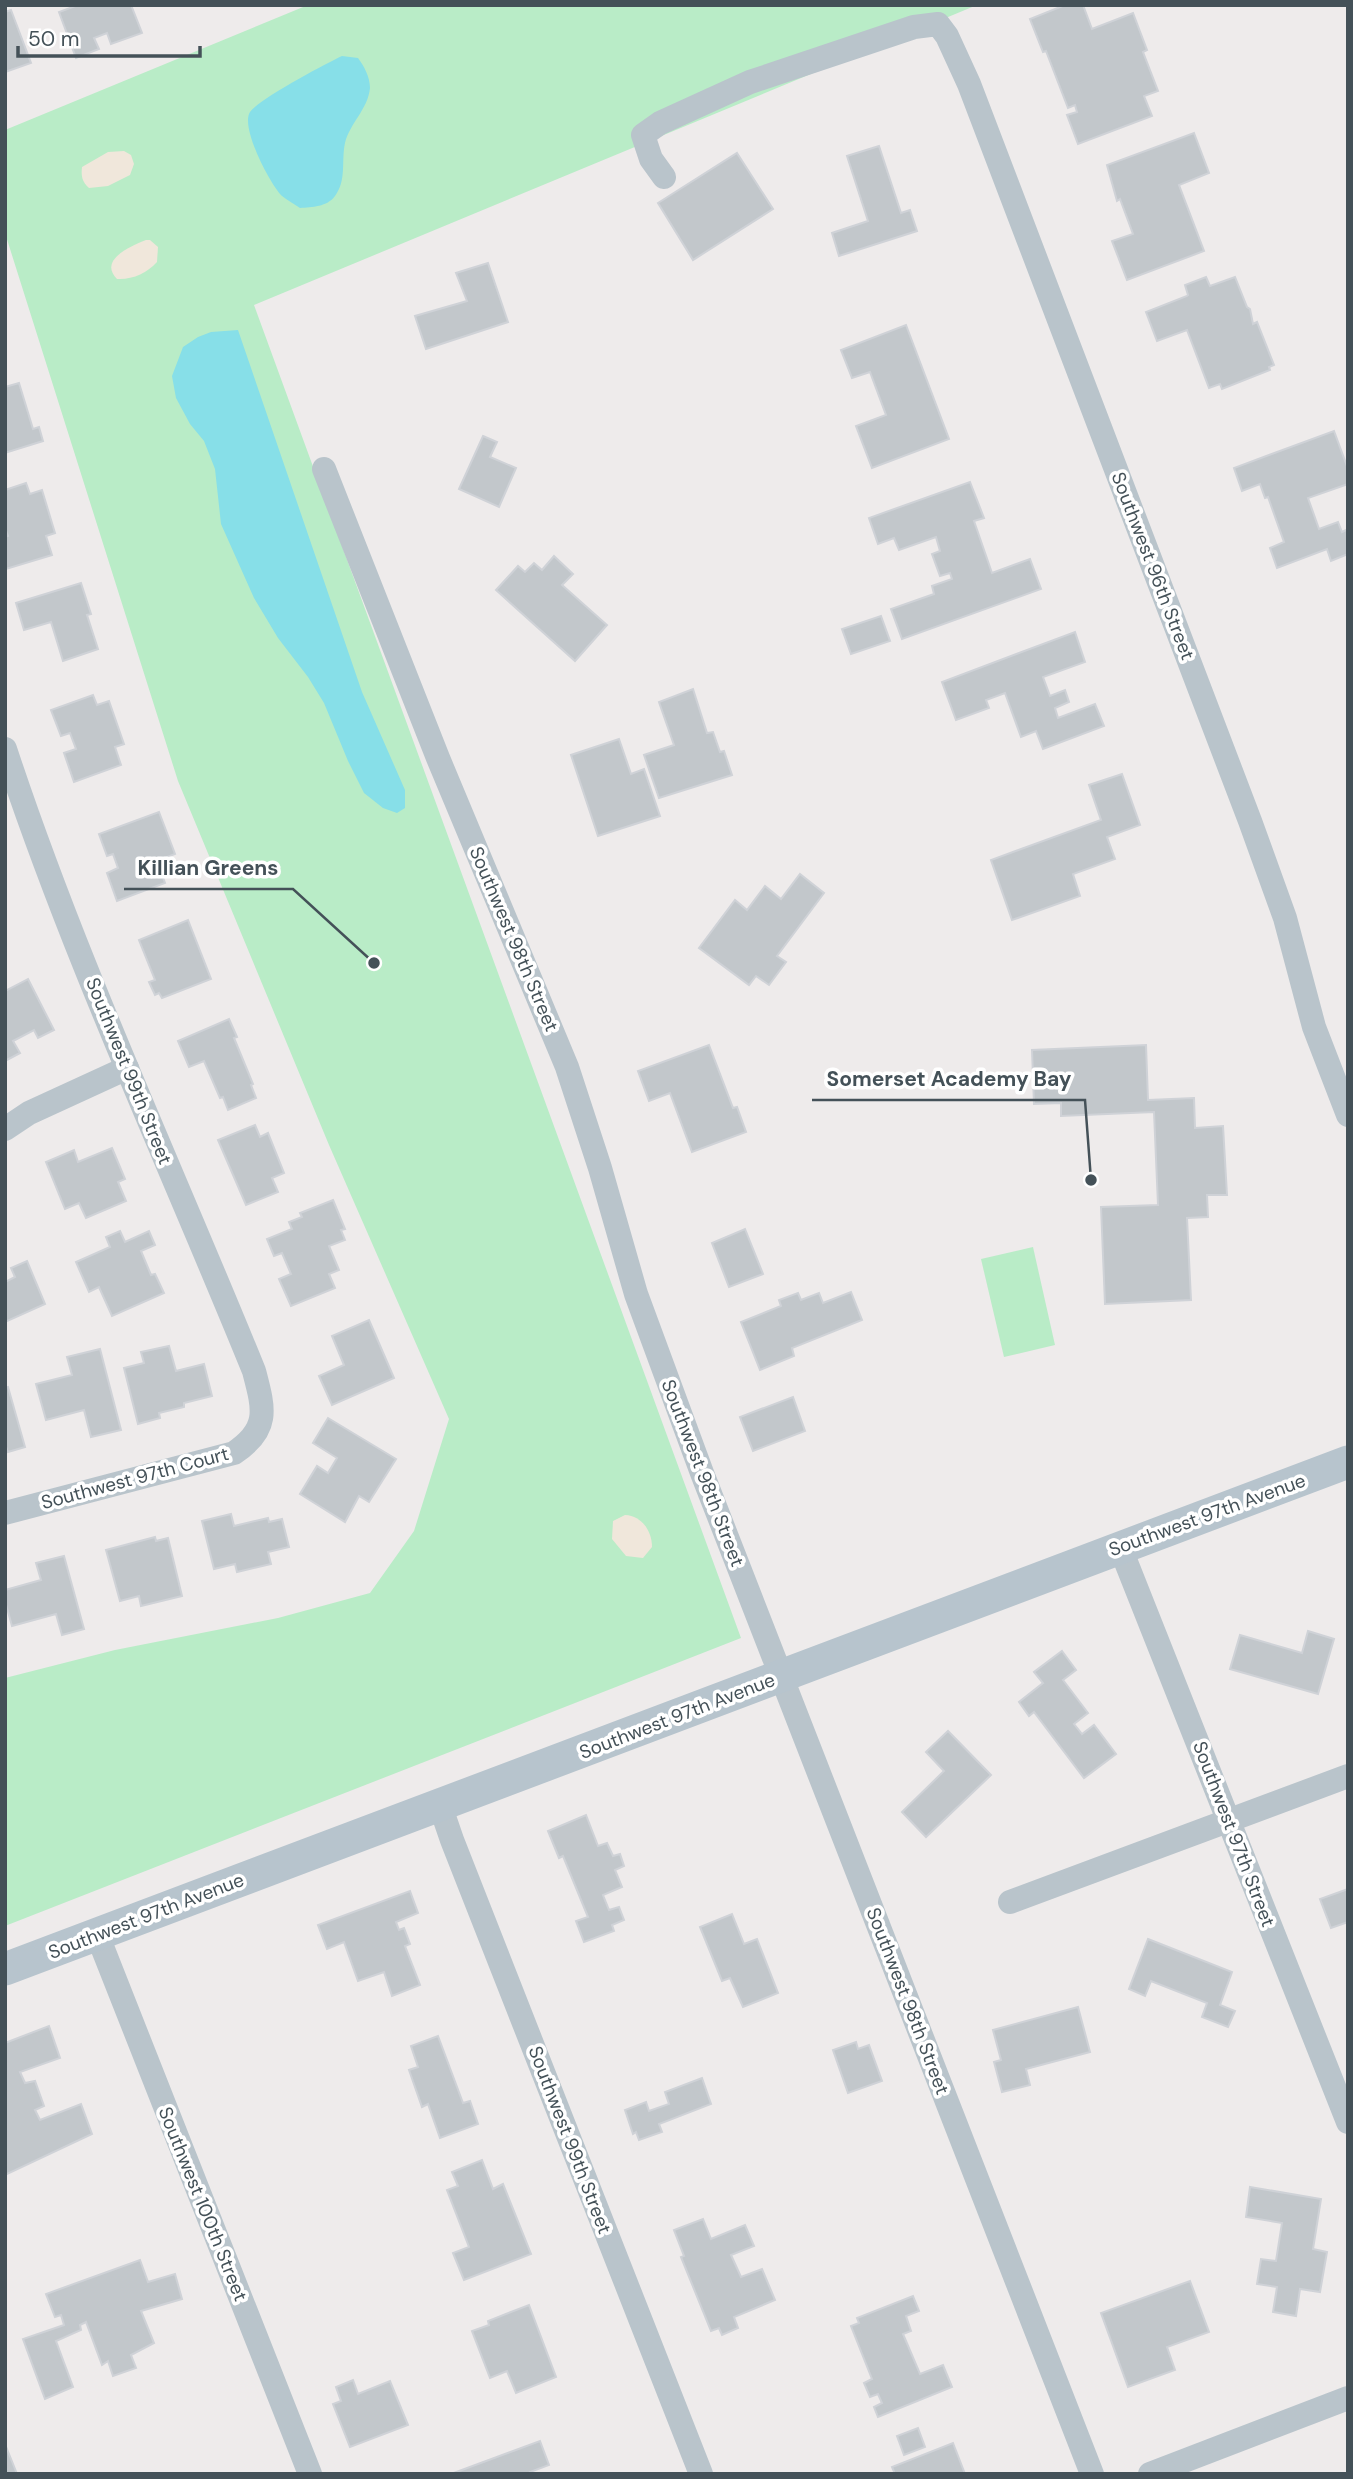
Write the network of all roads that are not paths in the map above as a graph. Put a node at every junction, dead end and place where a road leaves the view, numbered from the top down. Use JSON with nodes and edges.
{"nodes":[{"id":1,"x":664,"y":177,"type":"dead end"},
{"id":2,"x":324,"y":469,"type":"dead end"},
{"id":3,"x":5,"y":749,"type":"edge"},
{"id":4,"x":12,"y":795,"type":"edge"},
{"id":5,"x":127,"y":1069,"type":"junction"},
{"id":6,"x":1348,"y":1115,"type":"edge"},
{"id":7,"x":5,"y":1129,"type":"edge"},
{"id":8,"x":259,"y":1390,"type":"joint"},
{"id":9,"x":1348,"y":1462,"type":"edge"},
{"id":10,"x":5,"y":1513,"type":"edge"},
{"id":11,"x":1120,"y":1547,"type":"junction"},
{"id":12,"x":781,"y":1676,"type":"junction"},
{"id":13,"x":1348,"y":1776,"type":"edge"},
{"id":14,"x":440,"y":1805,"type":"junction"},
{"id":15,"x":1229,"y":1820,"type":"junction"},
{"id":16,"x":1010,"y":1902,"type":"dead end"},
{"id":17,"x":97,"y":1934,"type":"junction"},
{"id":18,"x":5,"y":1969,"type":"edge"},
{"id":19,"x":1348,"y":2122,"type":"edge"},
{"id":20,"x":1348,"y":2398,"type":"edge"},
{"id":21,"x":310,"y":2474,"type":"edge"},
{"id":22,"x":701,"y":2474,"type":"edge"},
{"id":23,"x":1092,"y":2474,"type":"edge"},
{"id":24,"x":1150,"y":2474,"type":"edge"}],
"edges":[{"from":1,"to":6,"type":"street","name":"Southwest 96th Street"},
{"from":2,"to":12,"type":"street","name":"Southwest 98th Street"},
{"from":3,"to":4,"type":"street","name":"Southwest 99th Street"},
{"from":4,"to":5,"type":"street","name":"Southwest 99th Street"},
{"from":5,"to":7,"type":"street"},
{"from":5,"to":8,"type":"street","name":"Southwest 99th Street"},
{"from":8,"to":10,"type":"street","name":"Southwest 97th Court"},
{"from":9,"to":11,"type":"street","name":"Southwest 97th Avenue"},
{"from":11,"to":12,"type":"street","name":"Southwest 97th Avenue"},
{"from":11,"to":15,"type":"street","name":"Southwest 97th Street"},
{"from":12,"to":14,"type":"street","name":"Southwest 97th Avenue"},
{"from":12,"to":23,"type":"street","name":"Southwest 98th Street"},
{"from":13,"to":15,"type":"street"},
{"from":14,"to":17,"type":"street","name":"Southwest 97th Avenue"},
{"from":14,"to":22,"type":"street","name":"Southwest 99th Street"},
{"from":15,"to":16,"type":"street"},
{"from":15,"to":19,"type":"street","name":"Southwest 97th Street"},
{"from":17,"to":18,"type":"street","name":"Southwest 97th Avenue"},
{"from":17,"to":21,"type":"street","name":"Southwest 100th Street"},
{"from":20,"to":24,"type":"street"}]}
